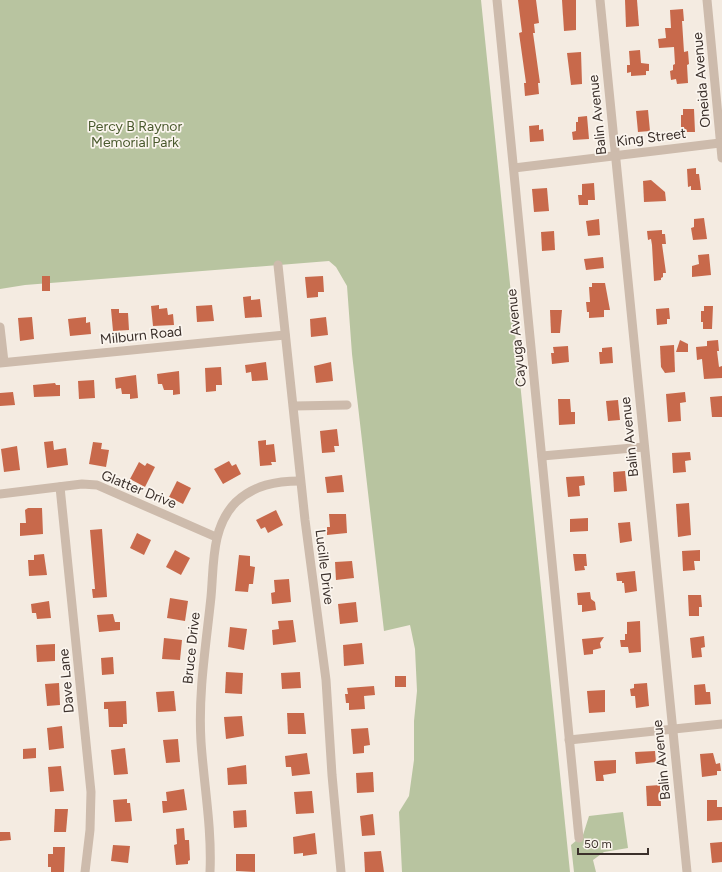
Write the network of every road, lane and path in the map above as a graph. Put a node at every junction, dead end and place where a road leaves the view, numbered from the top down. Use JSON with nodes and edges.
{"nodes":[{"id":1,"x":497,"y":0,"type":"edge"},
{"id":2,"x":600,"y":0,"type":"edge"},
{"id":3,"x":707,"y":0,"type":"edge"},
{"id":4,"x":720,"y":143,"type":"junction"},
{"id":5,"x":615,"y":156,"type":"junction"},
{"id":6,"x":722,"y":158,"type":"edge"},
{"id":7,"x":514,"y":168,"type":"junction"},
{"id":8,"x":278,"y":265,"type":"dead end"},
{"id":9,"x":0,"y":328,"type":"edge"},
{"id":10,"x":285,"y":335,"type":"junction"},
{"id":11,"x":2,"y":362,"type":"edge"},
{"id":12,"x":347,"y":405,"type":"dead end"},
{"id":13,"x":294,"y":406,"type":"junction"},
{"id":14,"x":644,"y":447,"type":"junction"},
{"id":15,"x":542,"y":456,"type":"junction"},
{"id":16,"x":300,"y":481,"type":"junction"},
{"id":17,"x":60,"y":487,"type":"junction"},
{"id":18,"x":0,"y":494,"type":"edge"},
{"id":19,"x":216,"y":537,"type":"junction"},
{"id":20,"x":722,"y":724,"type":"edge"},
{"id":21,"x":672,"y":730,"type":"junction"},
{"id":22,"x":570,"y":740,"type":"junction"},
{"id":23,"x":579,"y":838,"type":"dead end"},
{"id":24,"x":85,"y":872,"type":"edge"},
{"id":25,"x":210,"y":872,"type":"edge"},
{"id":26,"x":341,"y":872,"type":"edge"},
{"id":27,"x":687,"y":872,"type":"edge"}],
"edges":[{"from":1,"to":7,"type":"street","name":"Cayuga Avenue"},
{"from":2,"to":5,"type":"street","name":"Balin Avenue"},
{"from":3,"to":4,"type":"street","name":"Oneida Avenue"},
{"from":4,"to":5,"type":"street","name":"King Street"},
{"from":4,"to":6,"type":"street","name":"Oneida Avenue"},
{"from":5,"to":7,"type":"street","name":"King Street"},
{"from":5,"to":14,"type":"street","name":"Balin Avenue"},
{"from":7,"to":15,"type":"street","name":"Cayuga Avenue"},
{"from":8,"to":10,"type":"street","name":"Lucille Drive"},
{"from":9,"to":11,"type":"street"},
{"from":10,"to":11,"type":"street","name":"Milburn Road"},
{"from":10,"to":13,"type":"street","name":"Lucille Drive"},
{"from":12,"to":13,"type":"street"},
{"from":13,"to":16,"type":"street","name":"Lucille Drive"},
{"from":14,"to":15,"type":"street"},
{"from":14,"to":21,"type":"street","name":"Balin Avenue"},
{"from":15,"to":22,"type":"street","name":"Cayuga Avenue"},
{"from":16,"to":19,"type":"street","name":"Bruce Drive"},
{"from":16,"to":26,"type":"street","name":"Lucille Drive"},
{"from":17,"to":18,"type":"street","name":"Glatter Drive"},
{"from":17,"to":19,"type":"street","name":"Glatter Drive"},
{"from":17,"to":24,"type":"street","name":"Dave Lane"},
{"from":19,"to":25,"type":"street","name":"Bruce Drive"},
{"from":20,"to":21,"type":"street"},
{"from":21,"to":22,"type":"street"},
{"from":21,"to":27,"type":"street","name":"Balin Avenue"},
{"from":22,"to":23,"type":"street"}]}
